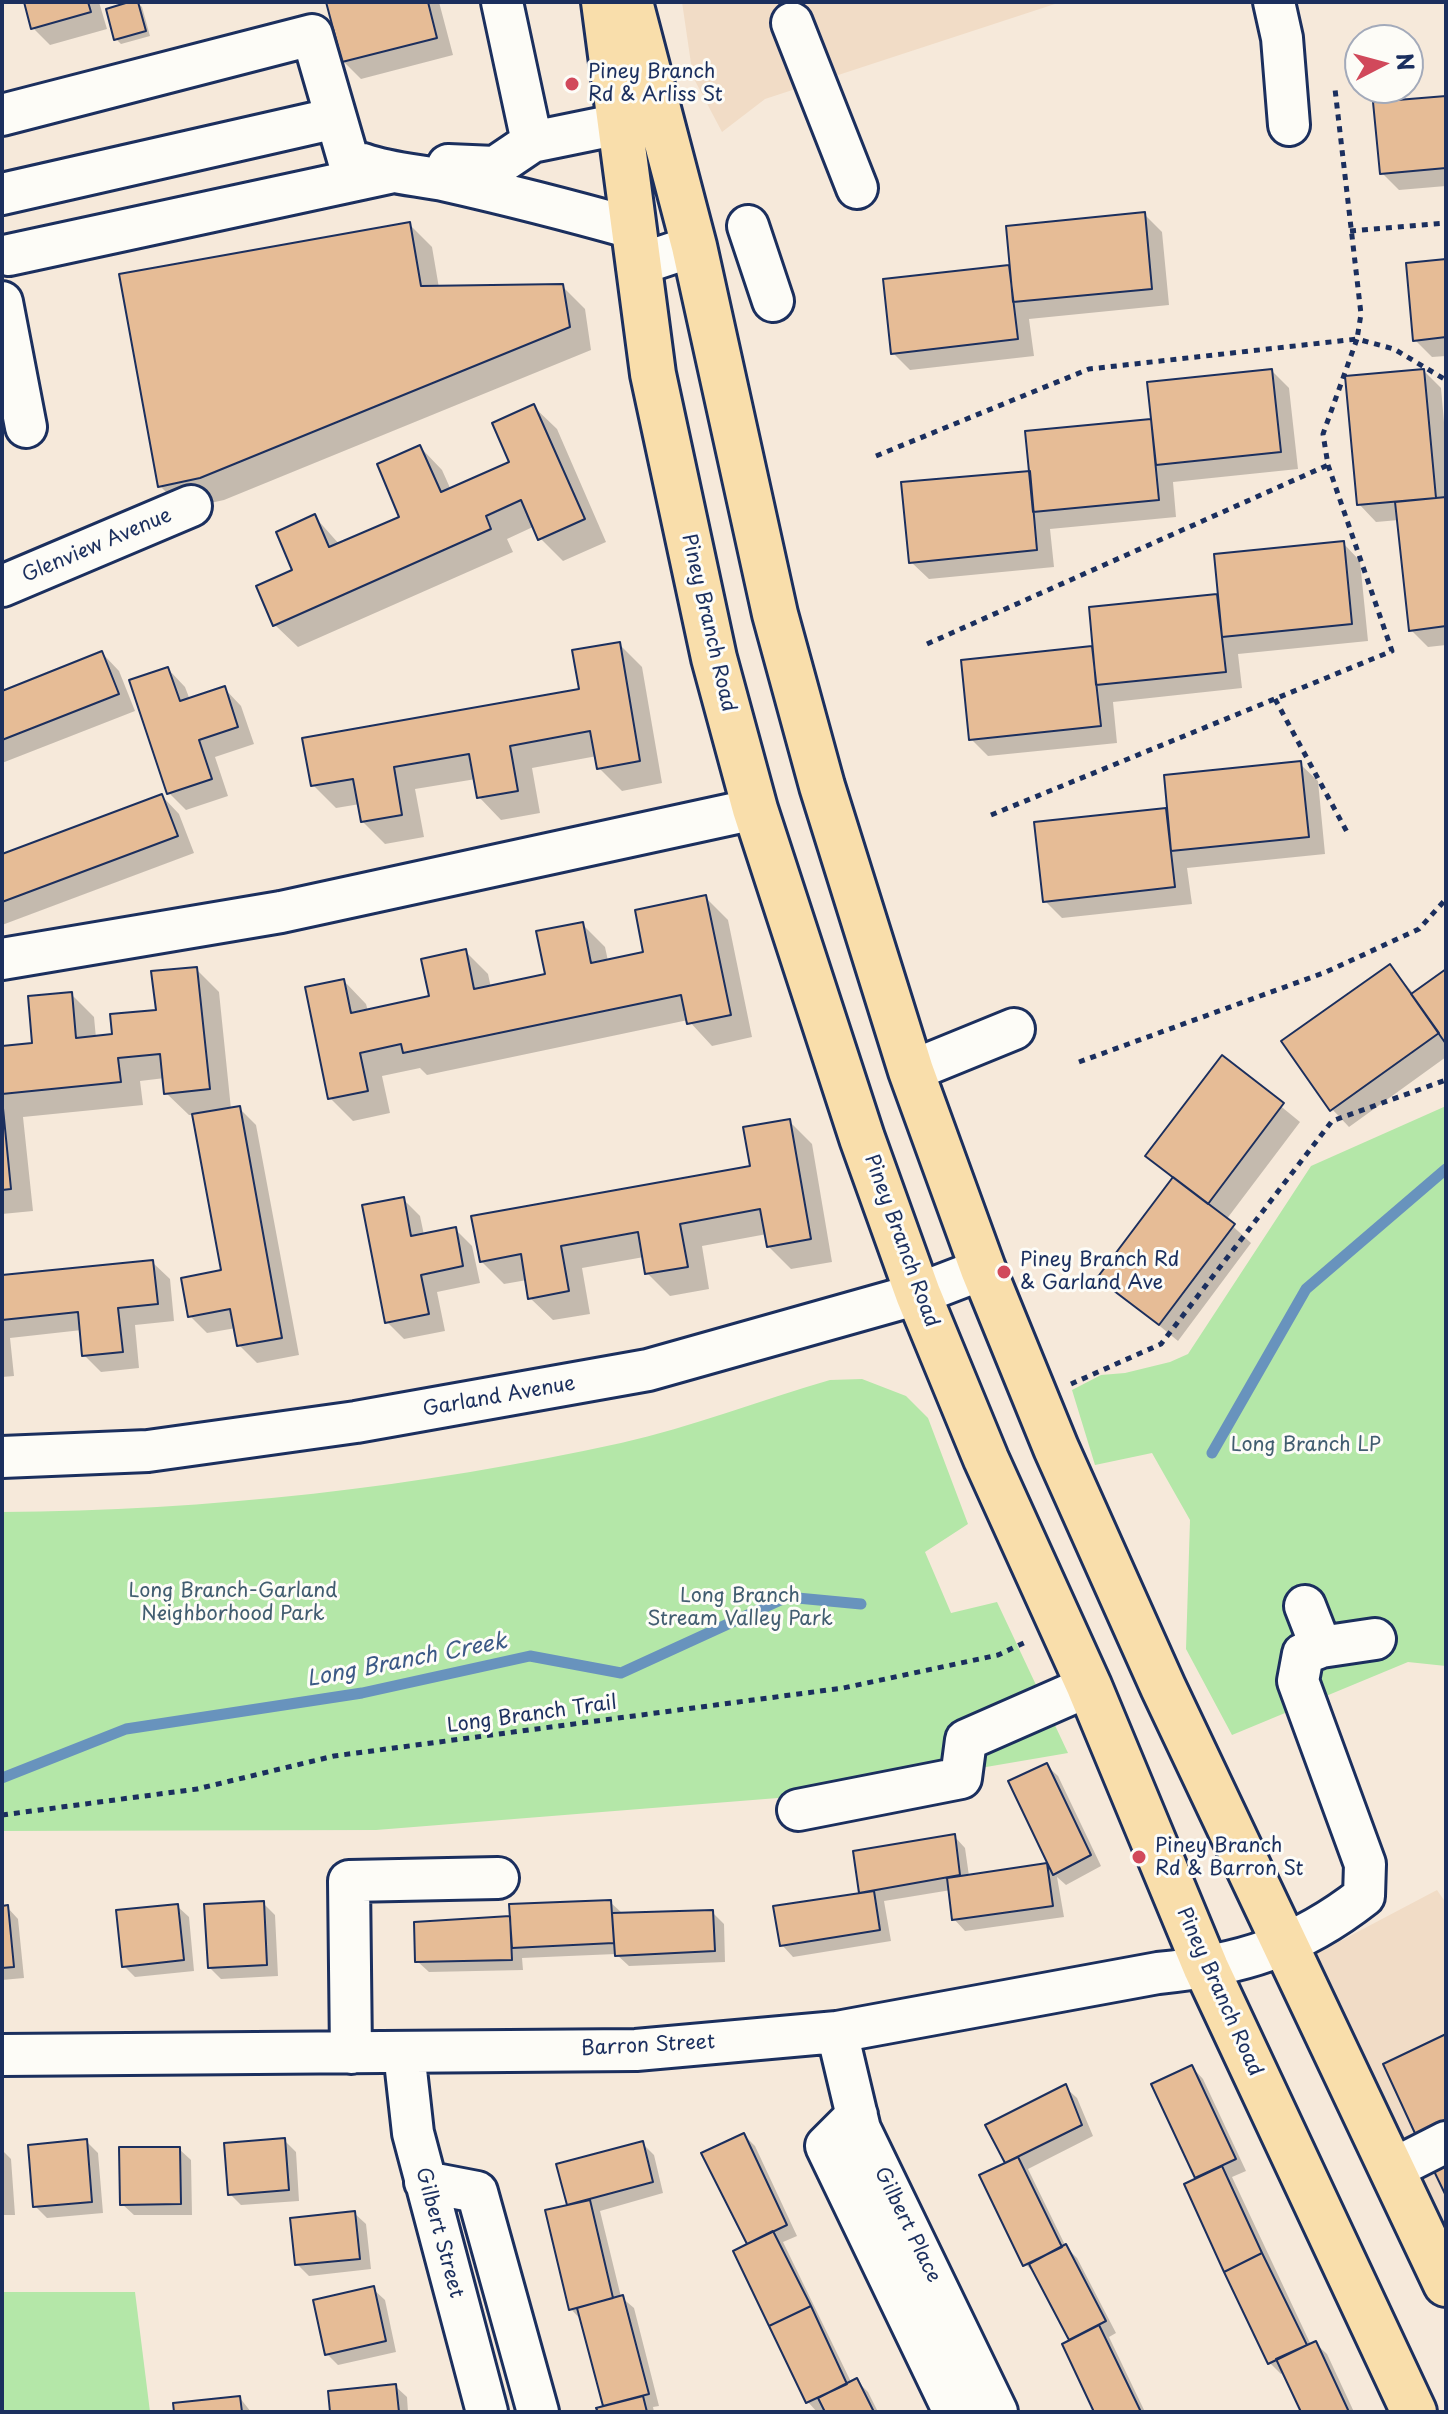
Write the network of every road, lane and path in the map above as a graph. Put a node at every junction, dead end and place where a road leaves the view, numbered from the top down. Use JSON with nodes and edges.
{"nodes":[{"id":1,"x":502,"y":2,"type":"edge"},
{"id":2,"x":604,"y":2,"type":"edge"},
{"id":3,"x":630,"y":2,"type":"edge"},
{"id":4,"x":1274,"y":2,"type":"edge"},
{"id":5,"x":792,"y":23,"type":"dead end"},
{"id":6,"x":1335,"y":89,"type":"dead end"},
{"id":7,"x":2,"y":115,"type":"edge"},
{"id":8,"x":336,"y":118,"type":"junction"},
{"id":9,"x":620,"y":124,"type":"junction"},
{"id":10,"x":1289,"y":125,"type":"dead end"},
{"id":11,"x":532,"y":142,"type":"junction"},
{"id":12,"x":348,"y":159,"type":"junction"},
{"id":13,"x":389,"y":173,"type":"junction"},
{"id":14,"x":857,"y":188,"type":"dead end"},
{"id":15,"x":2,"y":194,"type":"edge"},
{"id":16,"x":1446,"y":223,"type":"edge"},
{"id":17,"x":748,"y":226,"type":"dead end"},
{"id":18,"x":1350,"y":231,"type":"junction"},
{"id":19,"x":635,"y":246,"type":"junction"},
{"id":20,"x":694,"y":246,"type":"junction"},
{"id":21,"x":4,"y":256,"type":"edge"},
{"id":22,"x":773,"y":301,"type":"dead end"},
{"id":23,"x":2,"y":302,"type":"edge"},
{"id":24,"x":1357,"y":339,"type":"junction"},
{"id":25,"x":1446,"y":380,"type":"edge"},
{"id":26,"x":26,"y":427,"type":"dead end"},
{"id":27,"x":876,"y":456,"type":"dead end"},
{"id":28,"x":1328,"y":465,"type":"junction"},
{"id":29,"x":191,"y":506,"type":"dead end"},
{"id":30,"x":2,"y":586,"type":"edge"},
{"id":31,"x":927,"y":644,"type":"dead end"},
{"id":32,"x":1275,"y":699,"type":"junction"},
{"id":33,"x":755,"y":809,"type":"junction"},
{"id":34,"x":991,"y":815,"type":"dead end"},
{"id":35,"x":1347,"y":832,"type":"dead end"},
{"id":36,"x":1446,"y":899,"type":"edge"},
{"id":37,"x":2,"y":959,"type":"edge"},
{"id":38,"x":1014,"y":1029,"type":"dead end"},
{"id":39,"x":1079,"y":1062,"type":"dead end"},
{"id":40,"x":911,"y":1071,"type":"junction"},
{"id":41,"x":1446,"y":1080,"type":"edge"},
{"id":42,"x":983,"y":1269,"type":"junction"},
{"id":43,"x":918,"y":1294,"type":"junction"},
{"id":44,"x":1069,"y":1385,"type":"dead end"},
{"id":45,"x":2,"y":1457,"type":"edge"},
{"id":46,"x":1305,"y":1606,"type":"dead end"},
{"id":47,"x":1062,"y":1626,"type":"junction"},
{"id":48,"x":1375,"y":1639,"type":"dead end"},
{"id":49,"x":1321,"y":1647,"type":"junction"},
{"id":50,"x":1089,"y":1686,"type":"junction"},
{"id":51,"x":798,"y":1810,"type":"dead end"},
{"id":52,"x":2,"y":1815,"type":"edge"},
{"id":53,"x":498,"y":1878,"type":"dead end"},
{"id":54,"x":1286,"y":1946,"type":"junction"},
{"id":55,"x":1206,"y":1968,"type":"junction"},
{"id":56,"x":837,"y":2032,"type":"junction"},
{"id":57,"x":404,"y":2052,"type":"junction"},
{"id":58,"x":351,"y":2053,"type":"junction"},
{"id":59,"x":2,"y":2055,"type":"edge"},
{"id":60,"x":857,"y":2115,"type":"junction"},
{"id":61,"x":1446,"y":2142,"type":"edge"},
{"id":62,"x":1391,"y":2170,"type":"junction"},
{"id":63,"x":425,"y":2182,"type":"junction"},
{"id":64,"x":1446,"y":2284,"type":"edge"},
{"id":65,"x":487,"y":2412,"type":"edge"},
{"id":66,"x":538,"y":2412,"type":"edge"},
{"id":67,"x":954,"y":2412,"type":"edge"},
{"id":68,"x":997,"y":2412,"type":"edge"},
{"id":69,"x":1414,"y":2412,"type":"edge"}],
"edges":[{"from":1,"to":11,"type":"street"},
{"from":2,"to":9,"type":"main road","name":"Piney Branch Road"},
{"from":3,"to":20,"type":"main road"},
{"from":4,"to":10,"type":"street"},
{"from":5,"to":14,"type":"street"},
{"from":6,"to":18,"type":"path"},
{"from":7,"to":8,"type":"street"},
{"from":8,"to":12,"type":"street"},
{"from":8,"to":15,"type":"street"},
{"from":9,"to":11,"type":"street"},
{"from":9,"to":19,"type":"main road","name":"Piney Branch Road"},
{"from":11,"to":12,"type":"street"},
{"from":12,"to":13,"type":"street"},
{"from":13,"to":19,"type":"street"},
{"from":13,"to":21,"type":"street"},
{"from":16,"to":18,"type":"path"},
{"from":17,"to":22,"type":"street"},
{"from":18,"to":24,"type":"path"},
{"from":19,"to":20,"type":"street"},
{"from":19,"to":33,"type":"main road","name":"Piney Branch Road"},
{"from":20,"to":40,"type":"main road"},
{"from":23,"to":26,"type":"street"},
{"from":24,"to":25,"type":"path"},
{"from":24,"to":27,"type":"path"},
{"from":24,"to":28,"type":"path"},
{"from":28,"to":31,"type":"path"},
{"from":28,"to":32,"type":"path"},
{"from":29,"to":30,"type":"street","name":"Glenview Avenue"},
{"from":32,"to":34,"type":"path"},
{"from":32,"to":35,"type":"path"},
{"from":33,"to":37,"type":"street"},
{"from":33,"to":43,"type":"main road","name":"Piney Branch Road"},
{"from":36,"to":39,"type":"path"},
{"from":38,"to":40,"type":"street"},
{"from":40,"to":42,"type":"main road"},
{"from":41,"to":44,"type":"path"},
{"from":42,"to":43,"type":"street","name":"Garland Avenue"},
{"from":42,"to":54,"type":"main road"},
{"from":43,"to":45,"type":"street","name":"Garland Avenue"},
{"from":43,"to":47,"type":"main road","name":"Piney Branch Road"},
{"from":46,"to":49,"type":"street"},
{"from":47,"to":50,"type":"main road","name":"Piney Branch Road"},
{"from":47,"to":52,"type":"path","name":"Long Branch Trail"},
{"from":48,"to":49,"type":"street"},
{"from":49,"to":54,"type":"street","name":"Barron Street"},
{"from":50,"to":51,"type":"street"},
{"from":50,"to":55,"type":"main road","name":"Piney Branch Road"},
{"from":53,"to":58,"type":"street"},
{"from":54,"to":55,"type":"street","name":"Barron Street"},
{"from":54,"to":62,"type":"main road"},
{"from":55,"to":56,"type":"street","name":"Barron Street"},
{"from":55,"to":69,"type":"main road","name":"Piney Branch Road"},
{"from":56,"to":57,"type":"street","name":"Barron Street"},
{"from":56,"to":60,"type":"street","name":"Gilbert Place"},
{"from":57,"to":58,"type":"street","name":"Barron Street"},
{"from":57,"to":63,"type":"street","name":"Gilbert Street"},
{"from":58,"to":59,"type":"street","name":"Barron Street"},
{"from":60,"to":67,"type":"street"},
{"from":60,"to":68,"type":"street","name":"Gilbert Place"},
{"from":61,"to":62,"type":"street"},
{"from":62,"to":64,"type":"main road"},
{"from":63,"to":65,"type":"street","name":"Gilbert Street"},
{"from":63,"to":66,"type":"street"}]}
